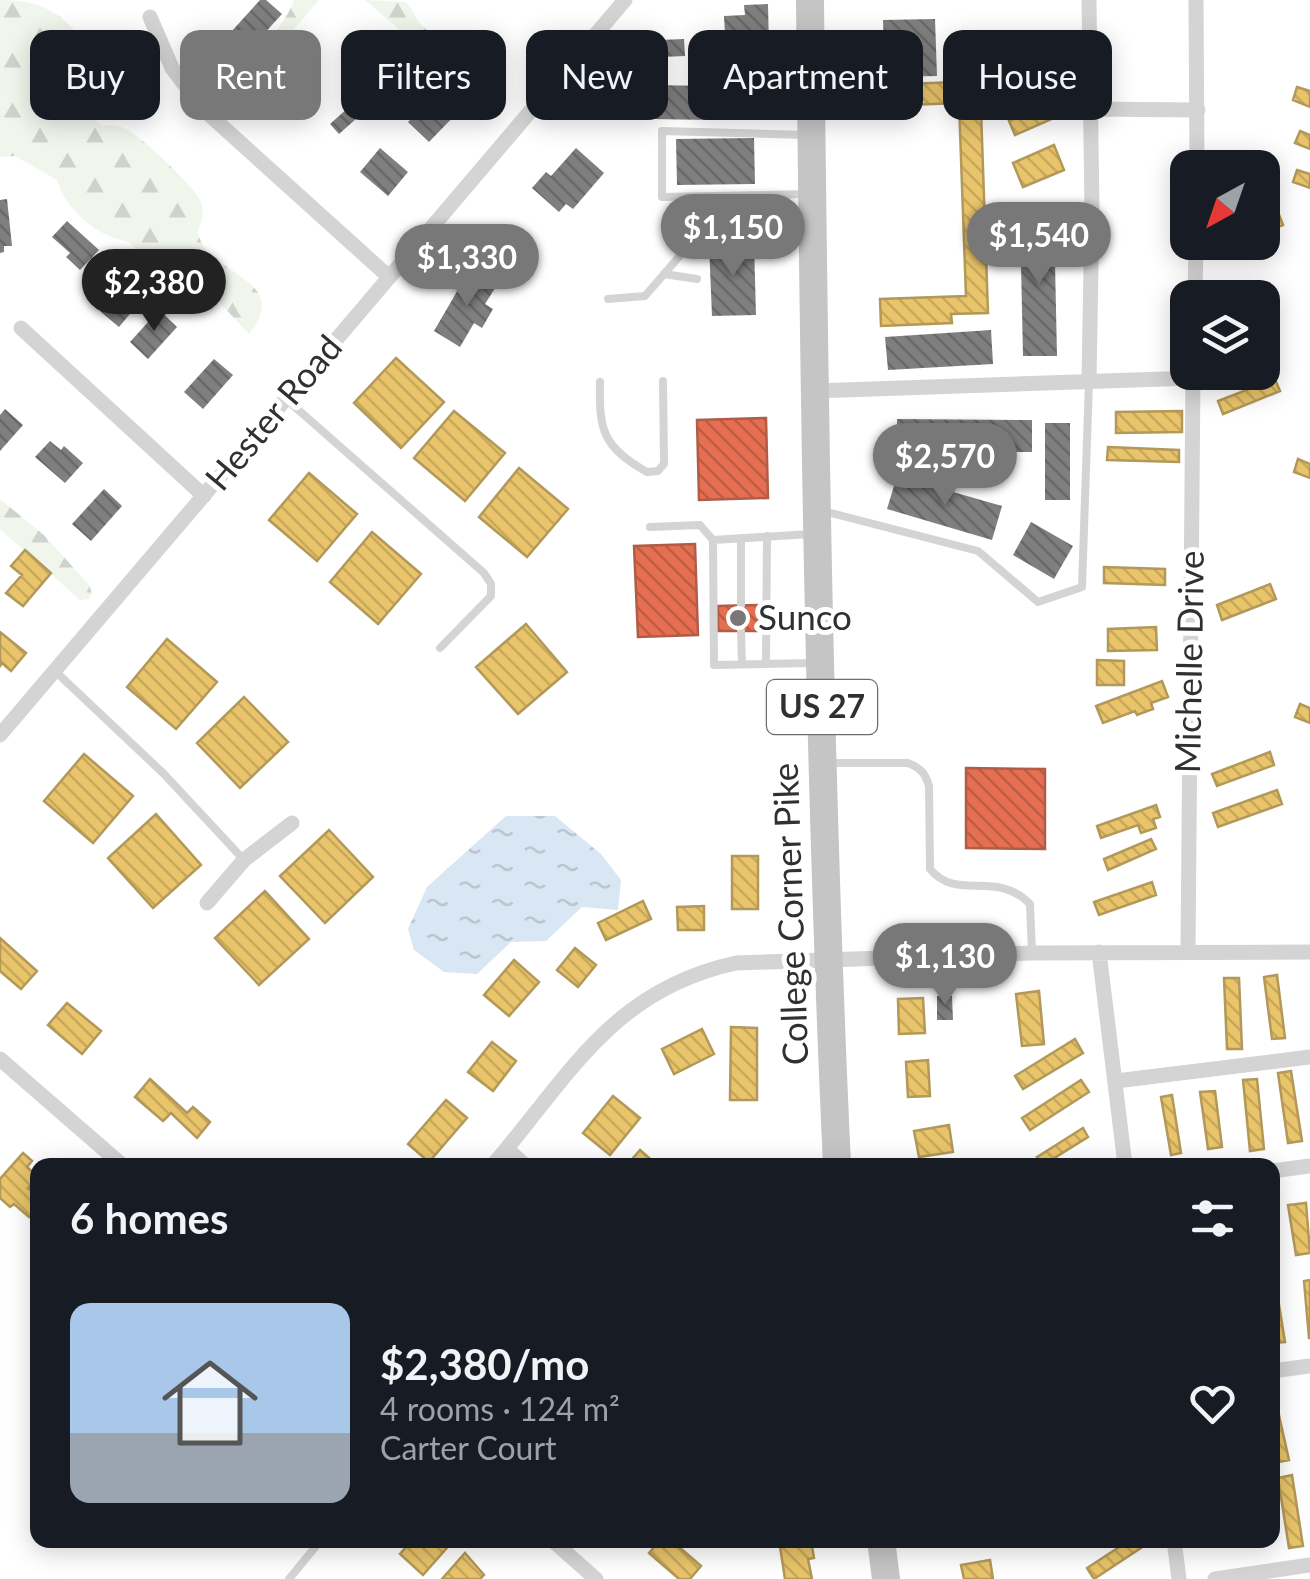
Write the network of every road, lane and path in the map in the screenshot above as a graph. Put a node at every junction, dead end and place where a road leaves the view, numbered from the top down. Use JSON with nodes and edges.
{"nodes":[{"id":1,"x":625,"y":0,"type":"edge"},
{"id":2,"x":810,"y":0,"type":"edge"},
{"id":3,"x":1088,"y":0,"type":"edge"},
{"id":4,"x":1196,"y":0,"type":"edge"},
{"id":5,"x":150,"y":17,"type":"dead end"},
{"id":6,"x":1088,"y":30,"type":"edge"},
{"id":7,"x":1112,"y":110,"type":"edge"},
{"id":8,"x":1198,"y":110,"type":"junction"},
{"id":9,"x":1088,"y":120,"type":"edge"},
{"id":10,"x":812,"y":135,"type":"junction"},
{"id":11,"x":1197,"y":150,"type":"edge"},
{"id":12,"x":812,"y":194,"type":"junction"},
{"id":13,"x":761,"y":232,"type":"dead end"},
{"id":14,"x":664,"y":274,"type":"junction"},
{"id":15,"x":389,"y":277,"type":"junction"},
{"id":16,"x":696,"y":279,"type":"dead end"},
{"id":17,"x":608,"y":300,"type":"dead end"},
{"id":18,"x":22,"y":328,"type":"dead end"},
{"id":19,"x":1170,"y":377,"type":"edge"},
{"id":20,"x":663,"y":381,"type":"dead end"},
{"id":21,"x":600,"y":382,"type":"dead end"},
{"id":22,"x":1090,"y":382,"type":"junction"},
{"id":23,"x":1194,"y":390,"type":"edge"},
{"id":24,"x":814,"y":391,"type":"junction"},
{"id":25,"x":286,"y":399,"type":"junction"},
{"id":26,"x":204,"y":496,"type":"junction"},
{"id":27,"x":818,"y":522,"type":"junction"},
{"id":28,"x":650,"y":526,"type":"dead end"},
{"id":29,"x":767,"y":536,"type":"junction"},
{"id":30,"x":740,"y":538,"type":"junction"},
{"id":31,"x":713,"y":540,"type":"junction"},
{"id":32,"x":740,"y":605,"type":"dead end"},
{"id":33,"x":742,"y":631,"type":"dead end"},
{"id":34,"x":440,"y":648,"type":"dead end"},
{"id":35,"x":822,"y":663,"type":"junction"},
{"id":36,"x":742,"y":664,"type":"junction"},
{"id":37,"x":766,"y":664,"type":"junction"},
{"id":38,"x":55,"y":671,"type":"junction"},
{"id":39,"x":0,"y":735,"type":"edge"},
{"id":40,"x":824,"y":763,"type":"junction"},
{"id":41,"x":292,"y":823,"type":"dead end"},
{"id":42,"x":244,"y":860,"type":"junction"},
{"id":43,"x":207,"y":904,"type":"dead end"},
{"id":44,"x":1188,"y":950,"type":"junction"},
{"id":45,"x":1099,"y":952,"type":"junction"},
{"id":46,"x":1310,"y":952,"type":"edge"},
{"id":47,"x":1032,"y":953,"type":"junction"},
{"id":48,"x":828,"y":960,"type":"junction"},
{"id":49,"x":1310,"y":1057,"type":"edge"},
{"id":50,"x":0,"y":1058,"type":"edge"},
{"id":51,"x":1116,"y":1081,"type":"junction"},
{"id":52,"x":506,"y":1150,"type":"junction"},
{"id":53,"x":114,"y":1158,"type":"edge"},
{"id":54,"x":499,"y":1158,"type":"edge"},
{"id":55,"x":516,"y":1158,"type":"edge"},
{"id":56,"x":837,"y":1158,"type":"edge"},
{"id":57,"x":1124,"y":1158,"type":"edge"},
{"id":58,"x":1310,"y":1166,"type":"edge"},
{"id":59,"x":1280,"y":1170,"type":"edge"},
{"id":60,"x":1310,"y":1366,"type":"edge"},
{"id":61,"x":1280,"y":1370,"type":"edge"},
{"id":62,"x":314,"y":1548,"type":"edge"},
{"id":63,"x":561,"y":1548,"type":"edge"},
{"id":64,"x":882,"y":1548,"type":"edge"},
{"id":65,"x":1175,"y":1548,"type":"edge"},
{"id":66,"x":1310,"y":1565,"type":"edge"},
{"id":67,"x":289,"y":1579,"type":"edge"},
{"id":68,"x":596,"y":1579,"type":"edge"},
{"id":69,"x":886,"y":1579,"type":"edge"},
{"id":70,"x":1179,"y":1579,"type":"edge"},
{"id":71,"x":1214,"y":1579,"type":"edge"}],
"edges":[{"from":1,"to":15,"type":"street","name":"Hester Road"},
{"from":2,"to":10,"type":"highway","name":"College Corner Pike","number":"US 27"},
{"from":3,"to":6,"type":"street"},
{"from":4,"to":8,"type":"street"},
{"from":5,"to":15,"type":"street"},
{"from":7,"to":8,"type":"street"},
{"from":8,"to":11,"type":"street"},
{"from":9,"to":22,"type":"street"},
{"from":10,"to":12,"type":"highway","name":"College Corner Pike","number":"US 27"},
{"from":10,"to":12,"type":"lane"},
{"from":12,"to":24,"type":"highway","name":"College Corner Pike","number":"US 27"},
{"from":13,"to":14,"type":"lane"},
{"from":14,"to":16,"type":"lane"},
{"from":14,"to":17,"type":"lane"},
{"from":15,"to":25,"type":"street","name":"Hester Road"},
{"from":18,"to":26,"type":"street"},
{"from":19,"to":22,"type":"street"},
{"from":20,"to":21,"type":"lane"},
{"from":22,"to":24,"type":"street"},
{"from":22,"to":27,"type":"lane"},
{"from":23,"to":44,"type":"street","name":"Michelle Drive"},
{"from":24,"to":27,"type":"highway","name":"College Corner Pike","number":"US 27"},
{"from":25,"to":26,"type":"street","name":"Hester Road"},
{"from":25,"to":34,"type":"lane"},
{"from":26,"to":38,"type":"street","name":"Hester Road"},
{"from":27,"to":29,"type":"lane"},
{"from":27,"to":35,"type":"highway","name":"College Corner Pike","number":"US 27"},
{"from":28,"to":31,"type":"lane"},
{"from":29,"to":30,"type":"lane"},
{"from":29,"to":37,"type":"lane"},
{"from":30,"to":31,"type":"lane"},
{"from":30,"to":32,"type":"lane"},
{"from":31,"to":36,"type":"lane"},
{"from":33,"to":36,"type":"lane"},
{"from":35,"to":37,"type":"lane"},
{"from":35,"to":40,"type":"highway","name":"College Corner Pike","number":"US 27"},
{"from":36,"to":37,"type":"lane"},
{"from":38,"to":39,"type":"street","name":"Hester Road"},
{"from":38,"to":42,"type":"lane"},
{"from":40,"to":47,"type":"lane"},
{"from":40,"to":48,"type":"highway","name":"College Corner Pike","number":"US 27"},
{"from":41,"to":42,"type":"street"},
{"from":42,"to":43,"type":"street"},
{"from":44,"to":45,"type":"street"},
{"from":44,"to":46,"type":"street"},
{"from":45,"to":47,"type":"street"},
{"from":45,"to":51,"type":"street"},
{"from":47,"to":48,"type":"street"},
{"from":48,"to":52,"type":"street"},
{"from":48,"to":56,"type":"highway","name":"College Corner Pike","number":"US 27"},
{"from":49,"to":51,"type":"street"},
{"from":50,"to":53,"type":"street"},
{"from":51,"to":57,"type":"street"},
{"from":52,"to":54,"type":"street"},
{"from":52,"to":55,"type":"street"},
{"from":58,"to":59,"type":"street"},
{"from":60,"to":61,"type":"street"},
{"from":62,"to":67,"type":"lane"},
{"from":63,"to":68,"type":"street"},
{"from":64,"to":69,"type":"highway"},
{"from":65,"to":70,"type":"street"},
{"from":66,"to":71,"type":"street"}]}
